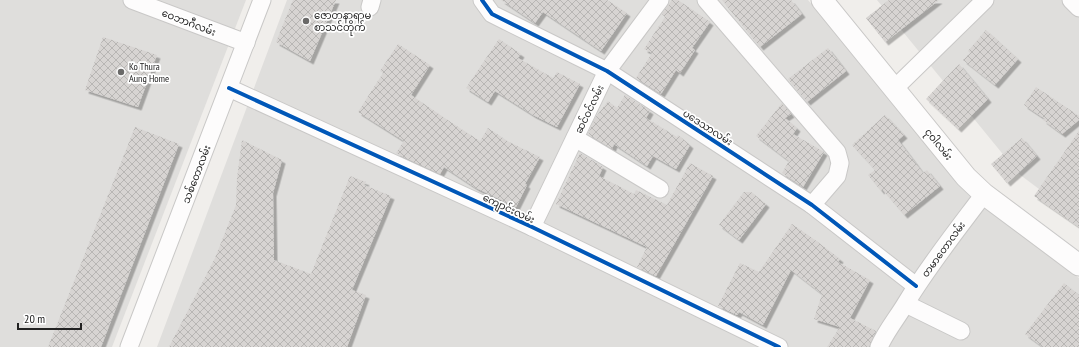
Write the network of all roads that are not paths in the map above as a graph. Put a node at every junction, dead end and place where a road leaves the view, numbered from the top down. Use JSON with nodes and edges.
{"nodes":[{"id":1,"x":132,"y":0,"type":"edge"},
{"id":2,"x":262,"y":0,"type":"edge"},
{"id":3,"x":482,"y":0,"type":"edge"},
{"id":4,"x":660,"y":0,"type":"edge"},
{"id":5,"x":706,"y":0,"type":"edge"},
{"id":6,"x":822,"y":0,"type":"edge"},
{"id":7,"x":985,"y":0,"type":"edge"},
{"id":8,"x":1071,"y":0,"type":"edge"},
{"id":9,"x":1079,"y":8,"type":"edge"},
{"id":10,"x":246,"y":43,"type":"junction"},
{"id":11,"x":607,"y":71,"type":"junction"},
{"id":12,"x":229,"y":88,"type":"junction"},
{"id":13,"x":894,"y":89,"type":"junction"},
{"id":14,"x":575,"y":138,"type":"junction"},
{"id":15,"x":660,"y":189,"type":"dead end"},
{"id":16,"x":984,"y":194,"type":"junction"},
{"id":17,"x":812,"y":206,"type":"junction"},
{"id":18,"x":532,"y":227,"type":"junction"},
{"id":19,"x":1079,"y":265,"type":"edge"},
{"id":20,"x":916,"y":286,"type":"junction"},
{"id":21,"x":906,"y":304,"type":"junction"},
{"id":22,"x":961,"y":331,"type":"dead end"},
{"id":23,"x":129,"y":347,"type":"edge"},
{"id":24,"x":779,"y":347,"type":"edge"},
{"id":25,"x":879,"y":347,"type":"edge"}],
"edges":[{"from":1,"to":10,"type":"street","name":"ဝေဘာဂီလမ်း"},
{"from":2,"to":10,"type":"street","name":"သစ်တောလမ်း"},
{"from":3,"to":11,"type":"street","name":"ပဒေသာလမ်း"},
{"from":4,"to":11,"type":"street","name":"ဆင်ဝင်လမ်း"},
{"from":5,"to":17,"type":"street"},
{"from":6,"to":13,"type":"street","name":"ငုဝါလမ်း"},
{"from":7,"to":13,"type":"street"},
{"from":8,"to":9,"type":"street"},
{"from":10,"to":12,"type":"street","name":"သစ်တောလမ်း"},
{"from":11,"to":14,"type":"street","name":"ဆင်ဝင်လမ်း"},
{"from":11,"to":17,"type":"street","name":"ပဒေသာလမ်း"},
{"from":12,"to":18,"type":"street","name":"ကျောင်းလမ်း"},
{"from":12,"to":23,"type":"street","name":"သစ်တောလမ်း"},
{"from":13,"to":16,"type":"street","name":"ငုဝါလမ်း"},
{"from":14,"to":15,"type":"street"},
{"from":14,"to":18,"type":"street","name":"ဆင်ဝင်လမ်း"},
{"from":16,"to":19,"type":"street","name":"ငုဝါလမ်း"},
{"from":16,"to":20,"type":"street","name":"တမာတောလမ်း"},
{"from":17,"to":20,"type":"street","name":"ပဒေသာလမ်း"},
{"from":18,"to":24,"type":"street","name":"ကျောင်းလမ်း"},
{"from":20,"to":21,"type":"street","name":"တမာတောလမ်း"},
{"from":21,"to":22,"type":"street"},
{"from":21,"to":25,"type":"street","name":"တမာတောလမ်း"}]}
